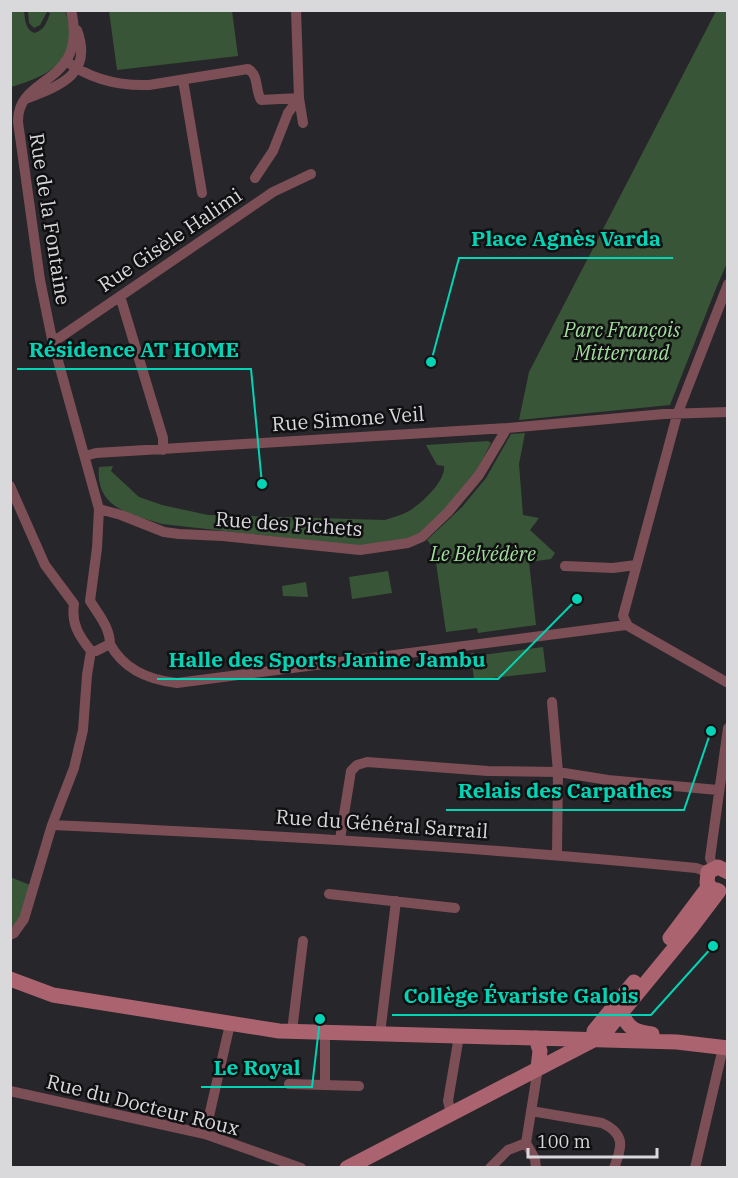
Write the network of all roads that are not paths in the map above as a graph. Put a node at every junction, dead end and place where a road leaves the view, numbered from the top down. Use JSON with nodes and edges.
{"nodes":[{"id":1,"x":296,"y":10,"type":"edge"},
{"id":2,"x":72,"y":16,"type":"edge"},
{"id":3,"x":66,"y":61,"type":"junction"},
{"id":4,"x":77,"y":69,"type":"junction"},
{"id":5,"x":183,"y":80,"type":"junction"},
{"id":6,"x":299,"y":98,"type":"junction"},
{"id":7,"x":22,"y":100,"type":"junction"},
{"id":8,"x":303,"y":123,"type":"dead end"},
{"id":9,"x":312,"y":174,"type":"dead end"},
{"id":10,"x":255,"y":178,"type":"dead end"},
{"id":11,"x":202,"y":194,"type":"dead end"},
{"id":12,"x":728,"y":284,"type":"edge"},
{"id":13,"x":120,"y":296,"type":"junction"},
{"id":14,"x":52,"y":339,"type":"junction"},
{"id":15,"x":728,"y":412,"type":"edge"},
{"id":16,"x":677,"y":415,"type":"junction"},
{"id":17,"x":507,"y":428,"type":"junction"},
{"id":18,"x":163,"y":450,"type":"junction"},
{"id":19,"x":85,"y":456,"type":"junction"},
{"id":20,"x":10,"y":486,"type":"edge"},
{"id":21,"x":99,"y":509,"type":"junction"},
{"id":22,"x":636,"y":565,"type":"junction"},
{"id":23,"x":565,"y":566,"type":"dead end"},
{"id":24,"x":90,"y":601,"type":"junction"},
{"id":25,"x":74,"y":604,"type":"junction"},
{"id":26,"x":626,"y":625,"type":"junction"},
{"id":27,"x":110,"y":644,"type":"junction"},
{"id":28,"x":91,"y":651,"type":"junction"},
{"id":29,"x":728,"y":683,"type":"edge"},
{"id":30,"x":552,"y":702,"type":"dead end"},
{"id":31,"x":728,"y":728,"type":"edge"},
{"id":32,"x":558,"y":772,"type":"junction"},
{"id":33,"x":718,"y":790,"type":"junction"},
{"id":34,"x":52,"y":825,"type":"junction"},
{"id":35,"x":340,"y":839,"type":"junction"},
{"id":36,"x":557,"y":854,"type":"junction"},
{"id":37,"x":720,"y":876,"type":"edge"},
{"id":38,"x":329,"y":894,"type":"dead end"},
{"id":39,"x":396,"y":902,"type":"junction"},
{"id":40,"x":455,"y":908,"type":"dead end"},
{"id":41,"x":10,"y":935,"type":"edge"},
{"id":42,"x":303,"y":941,"type":"dead end"},
{"id":43,"x":10,"y":979,"type":"edge"},
{"id":44,"x":622,"y":1014,"type":"junction"},
{"id":45,"x":230,"y":1024,"type":"junction"},
{"id":46,"x":292,"y":1031,"type":"junction"},
{"id":47,"x":326,"y":1032,"type":"junction"},
{"id":48,"x":380,"y":1034,"type":"junction"},
{"id":49,"x":459,"y":1036,"type":"junction"},
{"id":50,"x":536,"y":1038,"type":"junction"},
{"id":51,"x":594,"y":1040,"type":"junction"},
{"id":52,"x":677,"y":1042,"type":"junction"},
{"id":53,"x":725,"y":1048,"type":"edge"},
{"id":54,"x":538,"y":1068,"type":"junction"},
{"id":55,"x":289,"y":1084,"type":"dead end"},
{"id":56,"x":325,"y":1085,"type":"junction"},
{"id":57,"x":359,"y":1086,"type":"dead end"},
{"id":58,"x":10,"y":1091,"type":"edge"},
{"id":59,"x":531,"y":1111,"type":"junction"},
{"id":60,"x":451,"y":1113,"type":"junction"},
{"id":61,"x":205,"y":1134,"type":"junction"},
{"id":62,"x":526,"y":1143,"type":"junction"},
{"id":63,"x":301,"y":1167,"type":"edge"},
{"id":64,"x":346,"y":1167,"type":"edge"},
{"id":65,"x":490,"y":1167,"type":"edge"},
{"id":66,"x":536,"y":1167,"type":"edge"},
{"id":67,"x":614,"y":1167,"type":"edge"},
{"id":68,"x":695,"y":1167,"type":"edge"}],
"edges":[{"from":1,"to":6,"type":"street"},
{"from":2,"to":3,"type":"street"},
{"from":2,"to":4,"type":"street"},
{"from":3,"to":4,"type":"street"},
{"from":3,"to":7,"type":"street"},
{"from":4,"to":5,"type":"street"},
{"from":4,"to":7,"type":"street"},
{"from":5,"to":6,"type":"street"},
{"from":5,"to":11,"type":"street"},
{"from":6,"to":8,"type":"street"},
{"from":6,"to":10,"type":"street"},
{"from":7,"to":14,"type":"street","name":"Rue de la Fontaine"},
{"from":9,"to":13,"type":"street","name":"Rue Gisèle Halimi"},
{"from":12,"to":16,"type":"street"},
{"from":13,"to":14,"type":"street","name":"Rue Gisèle Halimi"},
{"from":13,"to":18,"type":"street"},
{"from":14,"to":19,"type":"street","name":"Rue de la Fontaine"},
{"from":15,"to":16,"type":"street"},
{"from":16,"to":17,"type":"street"},
{"from":16,"to":22,"type":"street"},
{"from":17,"to":18,"type":"street","name":"Rue Simone Veil"},
{"from":17,"to":21,"type":"street","name":"Rue des Pichets"},
{"from":18,"to":19,"type":"street","name":"Rue Simone Veil"},
{"from":19,"to":21,"type":"street","name":"Rue de la Fontaine"},
{"from":20,"to":25,"type":"street"},
{"from":21,"to":24,"type":"street","name":"Rue de la Fontaine"},
{"from":22,"to":23,"type":"street"},
{"from":22,"to":26,"type":"street"},
{"from":24,"to":25,"type":"street"},
{"from":24,"to":27,"type":"street"},
{"from":25,"to":28,"type":"street"},
{"from":26,"to":27,"type":"street"},
{"from":26,"to":29,"type":"street"},
{"from":27,"to":28,"type":"street"},
{"from":28,"to":34,"type":"street"},
{"from":30,"to":32,"type":"street"},
{"from":31,"to":33,"type":"street"},
{"from":32,"to":33,"type":"street"},
{"from":32,"to":35,"type":"street"},
{"from":32,"to":36,"type":"street"},
{"from":33,"to":37,"type":"street"},
{"from":34,"to":35,"type":"street","name":"Rue du Général Sarrail"},
{"from":34,"to":41,"type":"street"},
{"from":35,"to":36,"type":"street","name":"Rue du Général Sarrail"},
{"from":36,"to":37,"type":"street","name":"Rue du Général Sarrail"},
{"from":37,"to":44,"type":"main road"},
{"from":37,"to":51,"type":"main road"},
{"from":38,"to":39,"type":"street"},
{"from":39,"to":40,"type":"street"},
{"from":39,"to":48,"type":"street"},
{"from":42,"to":46,"type":"street"},
{"from":43,"to":45,"type":"main road"},
{"from":44,"to":51,"type":"main road"},
{"from":44,"to":52,"type":"main road"},
{"from":45,"to":46,"type":"main road"},
{"from":45,"to":61,"type":"street"},
{"from":46,"to":47,"type":"main road"},
{"from":47,"to":48,"type":"main road"},
{"from":47,"to":56,"type":"street"},
{"from":48,"to":49,"type":"main road"},
{"from":49,"to":50,"type":"main road"},
{"from":49,"to":60,"type":"street"},
{"from":50,"to":51,"type":"main road"},
{"from":50,"to":54,"type":"main road"},
{"from":51,"to":52,"type":"main road"},
{"from":51,"to":54,"type":"main road"},
{"from":52,"to":53,"type":"main road"},
{"from":53,"to":68,"type":"street"},
{"from":54,"to":59,"type":"street"},
{"from":54,"to":60,"type":"main road"},
{"from":55,"to":56,"type":"street"},
{"from":56,"to":57,"type":"street"},
{"from":58,"to":61,"type":"street","name":"Rue du Docteur Roux"},
{"from":59,"to":62,"type":"street"},
{"from":59,"to":67,"type":"street"},
{"from":60,"to":64,"type":"main road"},
{"from":61,"to":63,"type":"street","name":"Rue du Docteur Roux"},
{"from":62,"to":65,"type":"street"},
{"from":62,"to":66,"type":"street"}]}
